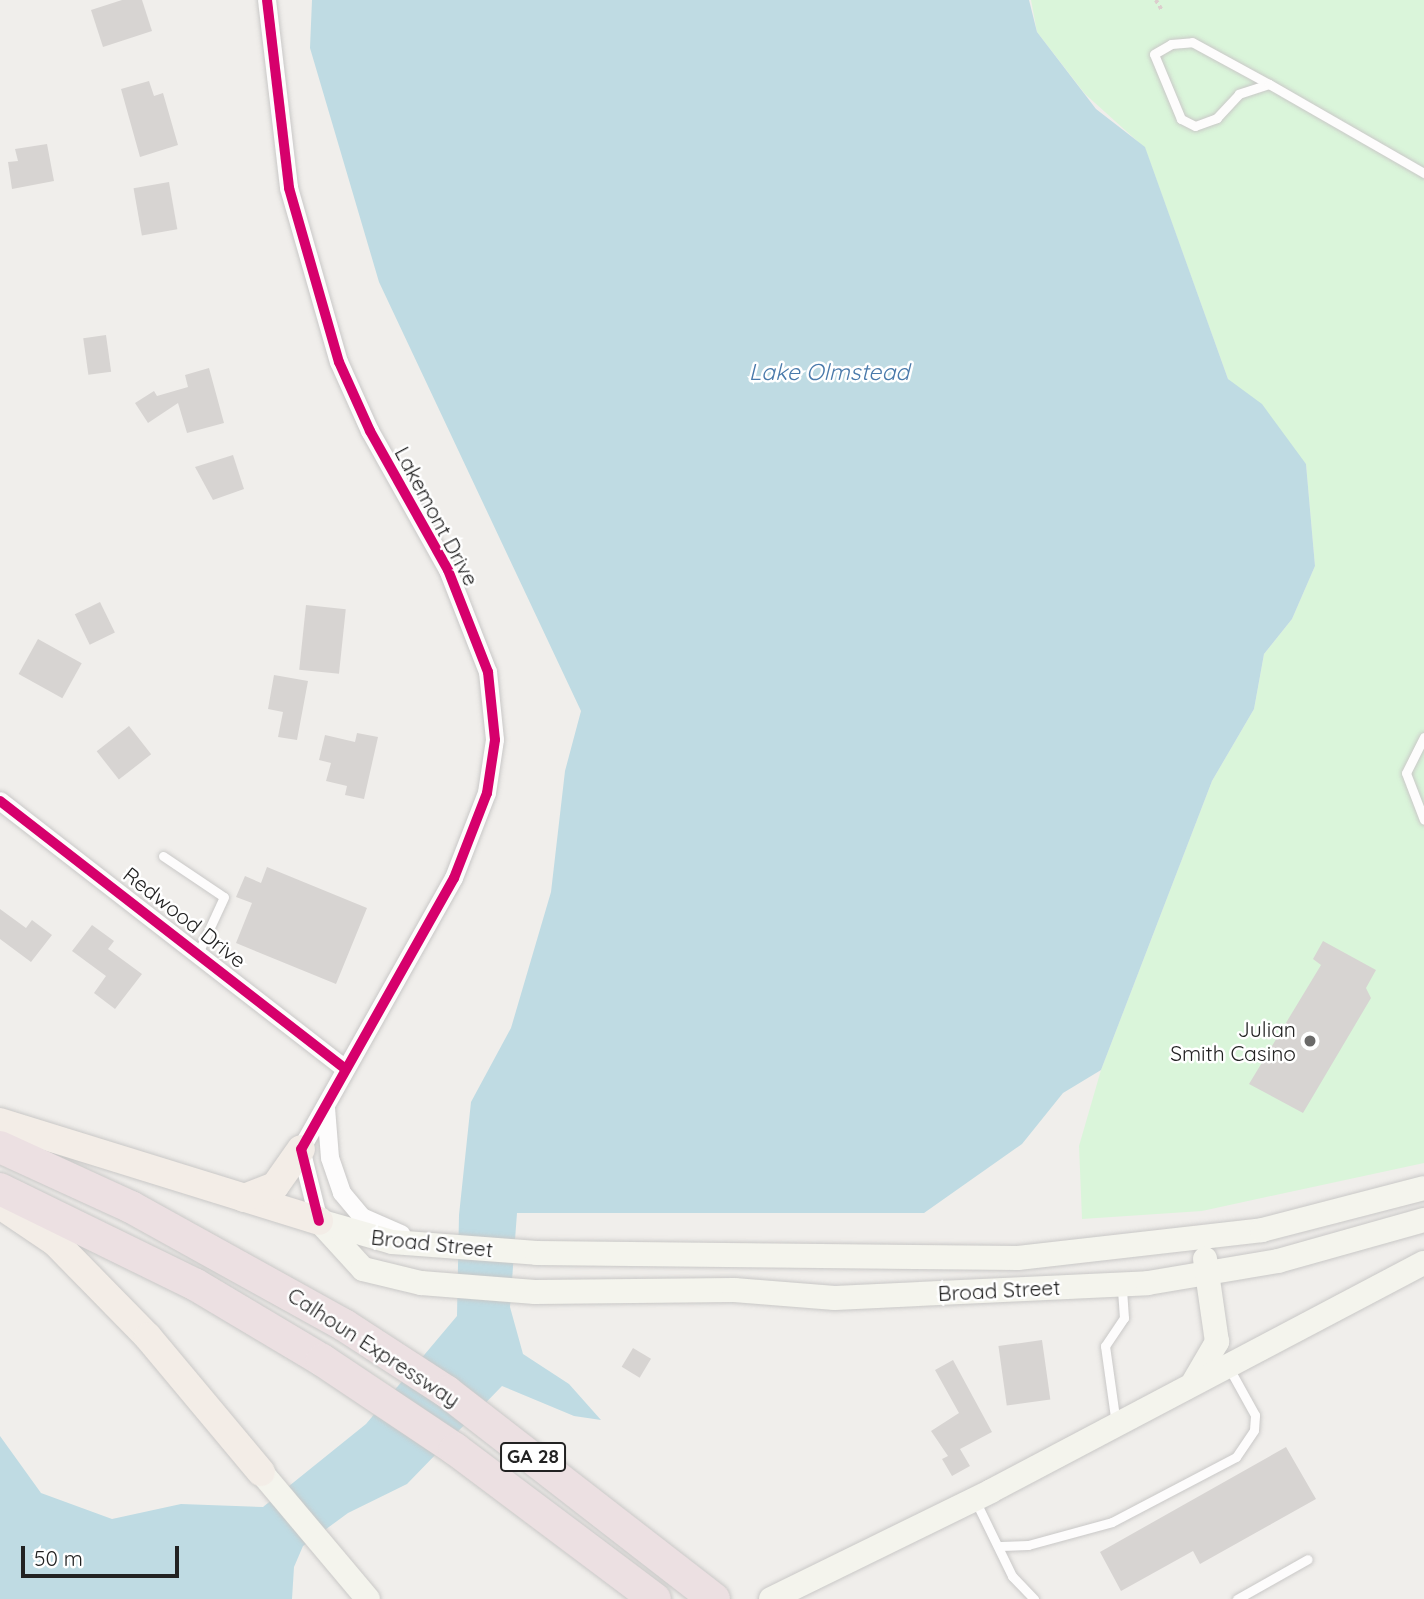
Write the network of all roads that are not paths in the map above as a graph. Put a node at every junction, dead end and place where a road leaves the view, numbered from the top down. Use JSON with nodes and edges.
{"nodes":[{"id":1,"x":267,"y":0,"type":"edge"},
{"id":2,"x":1269,"y":84,"type":"junction"},
{"id":3,"x":1424,"y":173,"type":"edge"},
{"id":4,"x":1424,"y":737,"type":"edge"},
{"id":5,"x":0,"y":801,"type":"edge"},
{"id":6,"x":1424,"y":820,"type":"edge"},
{"id":7,"x":163,"y":856,"type":"dead end"},
{"id":8,"x":199,"y":951,"type":"junction"},
{"id":9,"x":343,"y":1067,"type":"junction"},
{"id":10,"x":326,"y":1108,"type":"junction"},
{"id":11,"x":0,"y":1122,"type":"edge"},
{"id":12,"x":0,"y":1147,"type":"edge"},
{"id":13,"x":301,"y":1149,"type":"junction"},
{"id":14,"x":1424,"y":1188,"type":"edge"},
{"id":15,"x":0,"y":1189,"type":"edge"},
{"id":16,"x":244,"y":1198,"type":"junction"},
{"id":17,"x":0,"y":1205,"type":"edge"},
{"id":18,"x":1424,"y":1220,"type":"edge"},
{"id":19,"x":319,"y":1221,"type":"junction"},
{"id":20,"x":1202,"y":1240,"type":"junction"},
{"id":21,"x":426,"y":1245,"type":"junction"},
{"id":22,"x":1424,"y":1263,"type":"edge"},
{"id":23,"x":1208,"y":1273,"type":"junction"},
{"id":24,"x":1122,"y":1285,"type":"junction"},
{"id":25,"x":1228,"y":1367,"type":"junction"},
{"id":26,"x":1190,"y":1387,"type":"junction"},
{"id":27,"x":1116,"y":1426,"type":"junction"},
{"id":28,"x":261,"y":1472,"type":"joint"},
{"id":29,"x":974,"y":1499,"type":"junction"},
{"id":30,"x":1001,"y":1546,"type":"junction"},
{"id":31,"x":1308,"y":1559,"type":"dead end"},
{"id":32,"x":368,"y":1599,"type":"edge"},
{"id":33,"x":654,"y":1599,"type":"edge"},
{"id":34,"x":715,"y":1599,"type":"edge"},
{"id":35,"x":771,"y":1599,"type":"edge"},
{"id":36,"x":1034,"y":1599,"type":"edge"},
{"id":37,"x":1237,"y":1599,"type":"edge"}],
"edges":[{"from":1,"to":9,"type":"street","name":"Lakemont Drive"},
{"from":2,"to":2,"type":"lane"},
{"from":2,"to":3,"type":"lane"},
{"from":4,"to":6,"type":"lane"},
{"from":5,"to":8,"type":"street","name":"Redwood Drive"},
{"from":7,"to":8,"type":"lane"},
{"from":8,"to":9,"type":"street","name":"Redwood Drive"},
{"from":9,"to":10,"type":"street","name":"Lakemont Drive"},
{"from":10,"to":13,"type":"street","name":"Lakemont Drive"},
{"from":10,"to":21,"type":"street","name":"Lakemont Drive"},
{"from":11,"to":16,"type":"main road"},
{"from":12,"to":34,"type":"highway","name":"Calhoun Expressway","number":"GA 28"},
{"from":13,"to":16,"type":"main road"},
{"from":13,"to":19,"type":"street"},
{"from":14,"to":20,"type":"main road","name":"Broad Street"},
{"from":15,"to":33,"type":"highway","name":"Calhoun Expressway","number":"GA 28"},
{"from":16,"to":19,"type":"main road"},
{"from":17,"to":28,"type":"main road"},
{"from":18,"to":23,"type":"main road","name":"Broad Street"},
{"from":19,"to":21,"type":"main road","name":"Broad Street"},
{"from":19,"to":24,"type":"main road","name":"Broad Street"},
{"from":20,"to":21,"type":"main road","name":"Broad Street"},
{"from":20,"to":23,"type":"main road"},
{"from":22,"to":25,"type":"main road"},
{"from":23,"to":24,"type":"main road","name":"Broad Street"},
{"from":23,"to":26,"type":"main road"},
{"from":24,"to":27,"type":"lane"},
{"from":25,"to":26,"type":"main road"},
{"from":25,"to":30,"type":"lane"},
{"from":26,"to":27,"type":"main road"},
{"from":27,"to":29,"type":"main road"},
{"from":28,"to":32,"type":"main road"},
{"from":29,"to":30,"type":"lane"},
{"from":29,"to":35,"type":"main road"},
{"from":30,"to":36,"type":"lane"},
{"from":31,"to":37,"type":"lane"}]}
